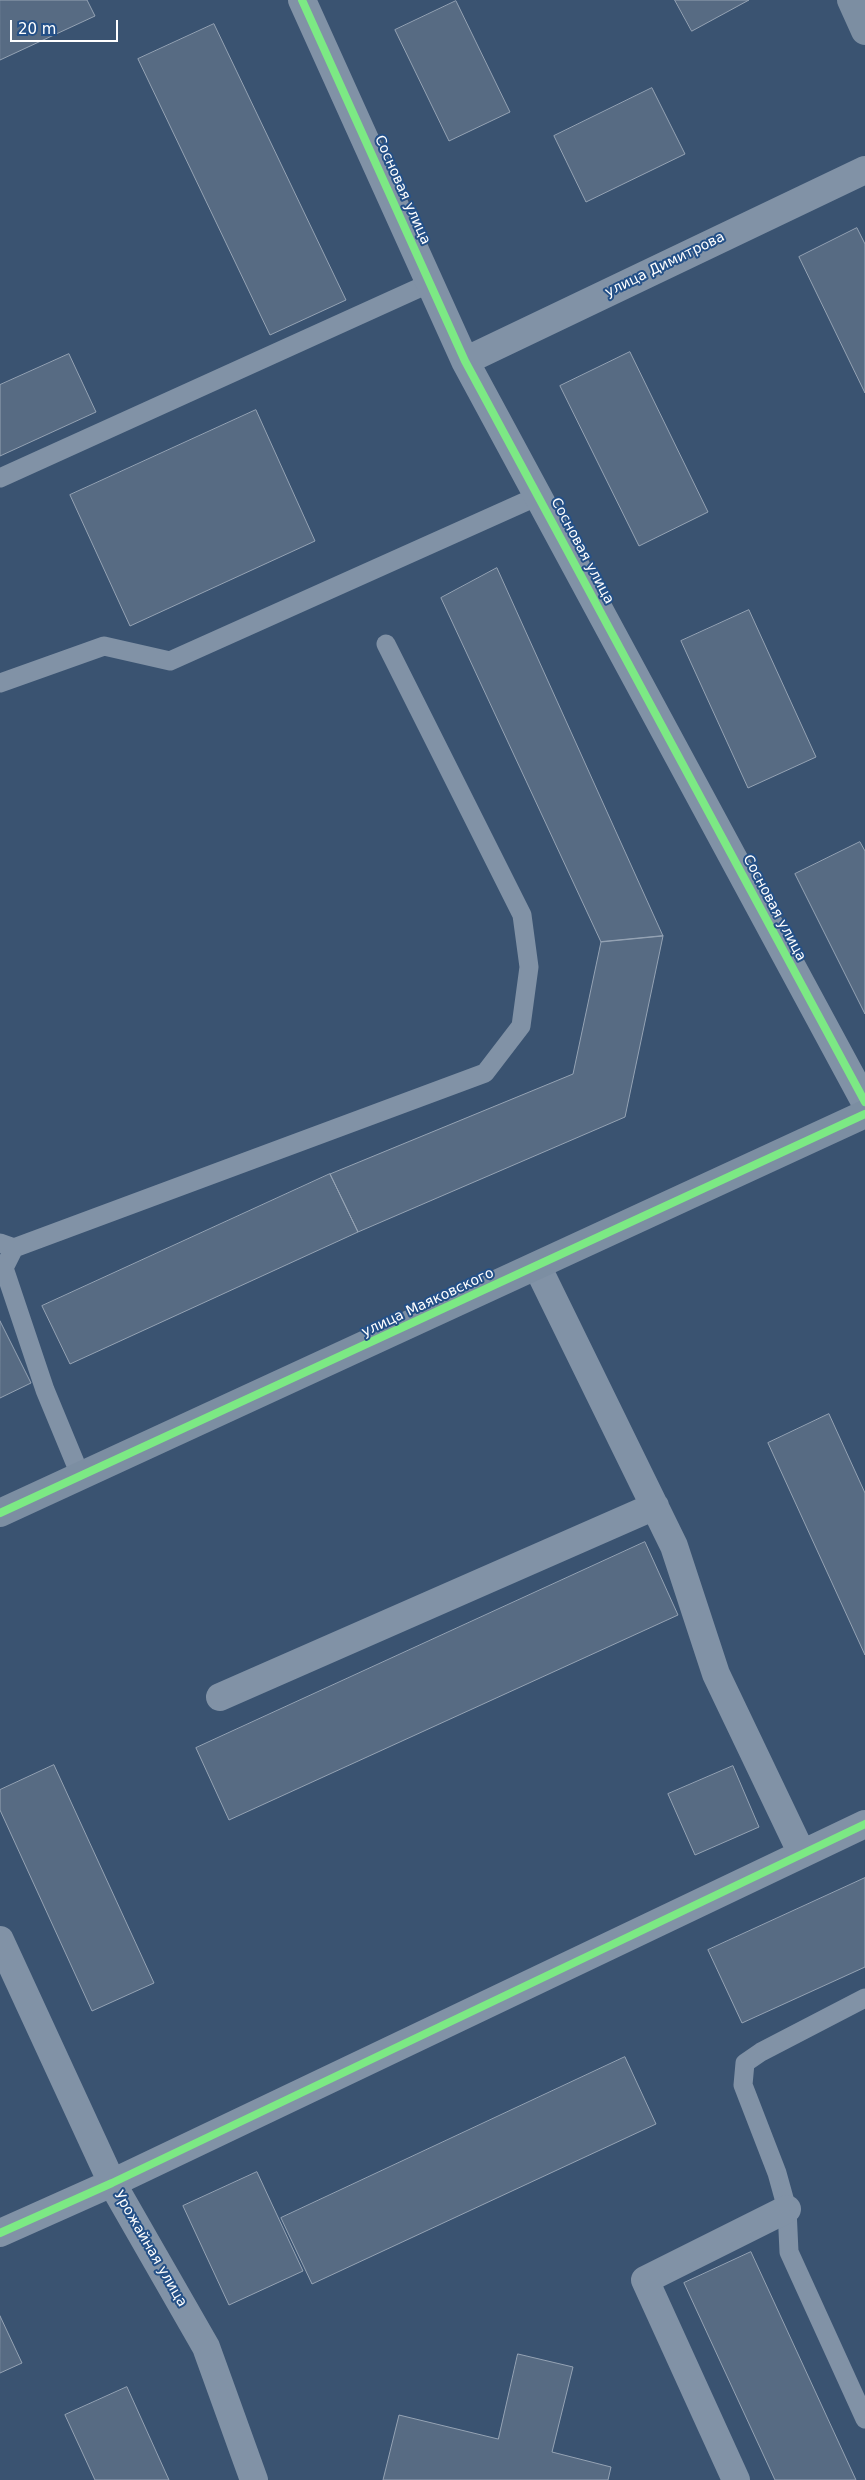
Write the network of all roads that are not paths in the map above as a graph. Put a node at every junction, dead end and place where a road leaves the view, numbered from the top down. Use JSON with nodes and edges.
{"nodes":[{"id":1,"x":302,"y":0,"type":"edge"},
{"id":2,"x":851,"y":0,"type":"edge"},
{"id":3,"x":865,"y":31,"type":"edge"},
{"id":4,"x":865,"y":170,"type":"edge"},
{"id":5,"x":430,"y":283,"type":"junction"},
{"id":6,"x":465,"y":361,"type":"junction"},
{"id":7,"x":0,"y":478,"type":"edge"},
{"id":8,"x":538,"y":496,"type":"junction"},
{"id":9,"x":386,"y":644,"type":"dead end"},
{"id":10,"x":0,"y":684,"type":"edge"},
{"id":11,"x":865,"y":1102,"type":"edge"},
{"id":12,"x":865,"y":1114,"type":"edge"},
{"id":13,"x":7,"y":1246,"type":"edge"},
{"id":14,"x":537,"y":1266,"type":"junction"},
{"id":15,"x":81,"y":1477,"type":"junction"},
{"id":16,"x":655,"y":1506,"type":"junction"},
{"id":17,"x":0,"y":1514,"type":"edge"},
{"id":18,"x":220,"y":1697,"type":"dead end"},
{"id":19,"x":865,"y":1824,"type":"edge"},
{"id":20,"x":802,"y":1854,"type":"junction"},
{"id":21,"x":0,"y":1940,"type":"edge"},
{"id":22,"x":865,"y":1998,"type":"edge"},
{"id":23,"x":112,"y":2183,"type":"junction"},
{"id":24,"x":787,"y":2209,"type":"junction"},
{"id":25,"x":0,"y":2233,"type":"edge"},
{"id":26,"x":865,"y":2419,"type":"edge"},
{"id":27,"x":254,"y":2480,"type":"edge"},
{"id":28,"x":736,"y":2480,"type":"edge"}],
"edges":[{"from":1,"to":5,"type":"street","name":"Сосновая улица"},
{"from":2,"to":3,"type":"street"},
{"from":4,"to":6,"type":"street","name":"улица Димитрова"},
{"from":5,"to":6,"type":"street","name":"Сосновая улица"},
{"from":5,"to":7,"type":"lane"},
{"from":6,"to":8,"type":"street","name":"Сосновая улица"},
{"from":8,"to":10,"type":"lane"},
{"from":8,"to":11,"type":"street","name":"Сосновая улица"},
{"from":9,"to":13,"type":"lane"},
{"from":12,"to":14,"type":"street","name":"улица Маяковского"},
{"from":13,"to":15,"type":"lane"},
{"from":14,"to":15,"type":"street","name":"улица Маяковского"},
{"from":14,"to":16,"type":"street"},
{"from":15,"to":17,"type":"street","name":"улица Маяковского"},
{"from":16,"to":18,"type":"street"},
{"from":16,"to":20,"type":"street"},
{"from":19,"to":20,"type":"street"},
{"from":20,"to":23,"type":"street"},
{"from":21,"to":23,"type":"street","name":"Урожайная улица"},
{"from":22,"to":24,"type":"lane"},
{"from":23,"to":25,"type":"street"},
{"from":23,"to":27,"type":"street","name":"Урожайная улица"},
{"from":24,"to":26,"type":"lane"},
{"from":24,"to":28,"type":"street"}]}
